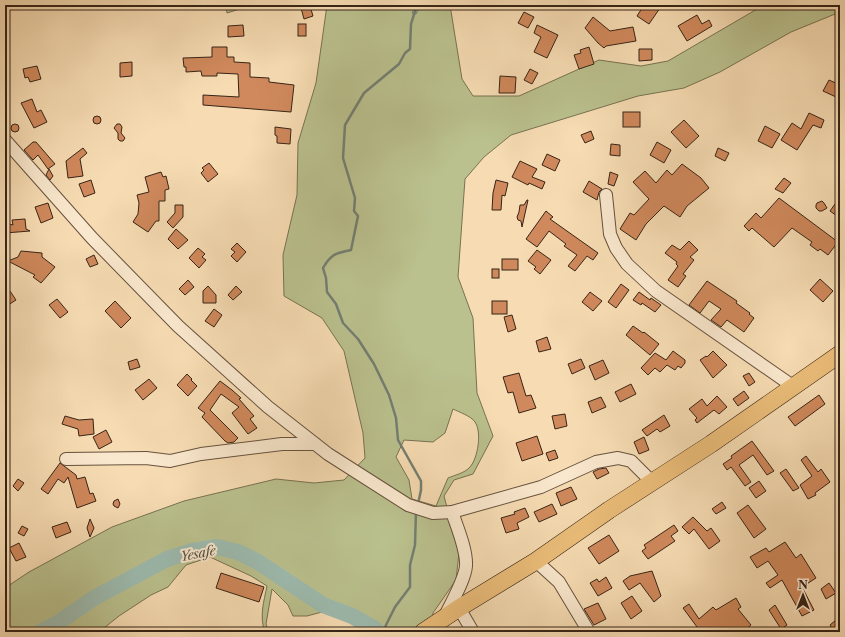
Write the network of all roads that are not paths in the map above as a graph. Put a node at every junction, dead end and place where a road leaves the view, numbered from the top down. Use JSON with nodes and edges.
{"nodes":[{"id":1,"x":5,"y":140,"type":"edge"},
{"id":2,"x":606,"y":195,"type":"dead end"},
{"id":3,"x":840,"y":354,"type":"edge"},
{"id":4,"x":794,"y":387,"type":"junction"},
{"id":5,"x":315,"y":444,"type":"junction"},
{"id":6,"x":66,"y":459,"type":"dead end"},
{"id":7,"x":652,"y":482,"type":"junction"},
{"id":8,"x":452,"y":512,"type":"junction"},
{"id":9,"x":536,"y":561,"type":"junction"},
{"id":10,"x":459,"y":608,"type":"junction"},
{"id":11,"x":443,"y":619,"type":"junction"},
{"id":12,"x":423,"y":632,"type":"edge"},
{"id":13,"x":473,"y":632,"type":"edge"},
{"id":14,"x":589,"y":632,"type":"edge"}],
"edges":[{"from":1,"to":5,"type":"street"},
{"from":2,"to":4,"type":"street"},
{"from":3,"to":4,"type":"highway"},
{"from":4,"to":7,"type":"highway"},
{"from":5,"to":6,"type":"street"},
{"from":5,"to":8,"type":"street"},
{"from":7,"to":8,"type":"street"},
{"from":7,"to":9,"type":"highway"},
{"from":8,"to":11,"type":"street"},
{"from":9,"to":10,"type":"highway"},
{"from":9,"to":14,"type":"street"},
{"from":10,"to":11,"type":"highway"},
{"from":10,"to":13,"type":"street"},
{"from":11,"to":12,"type":"highway"}]}
